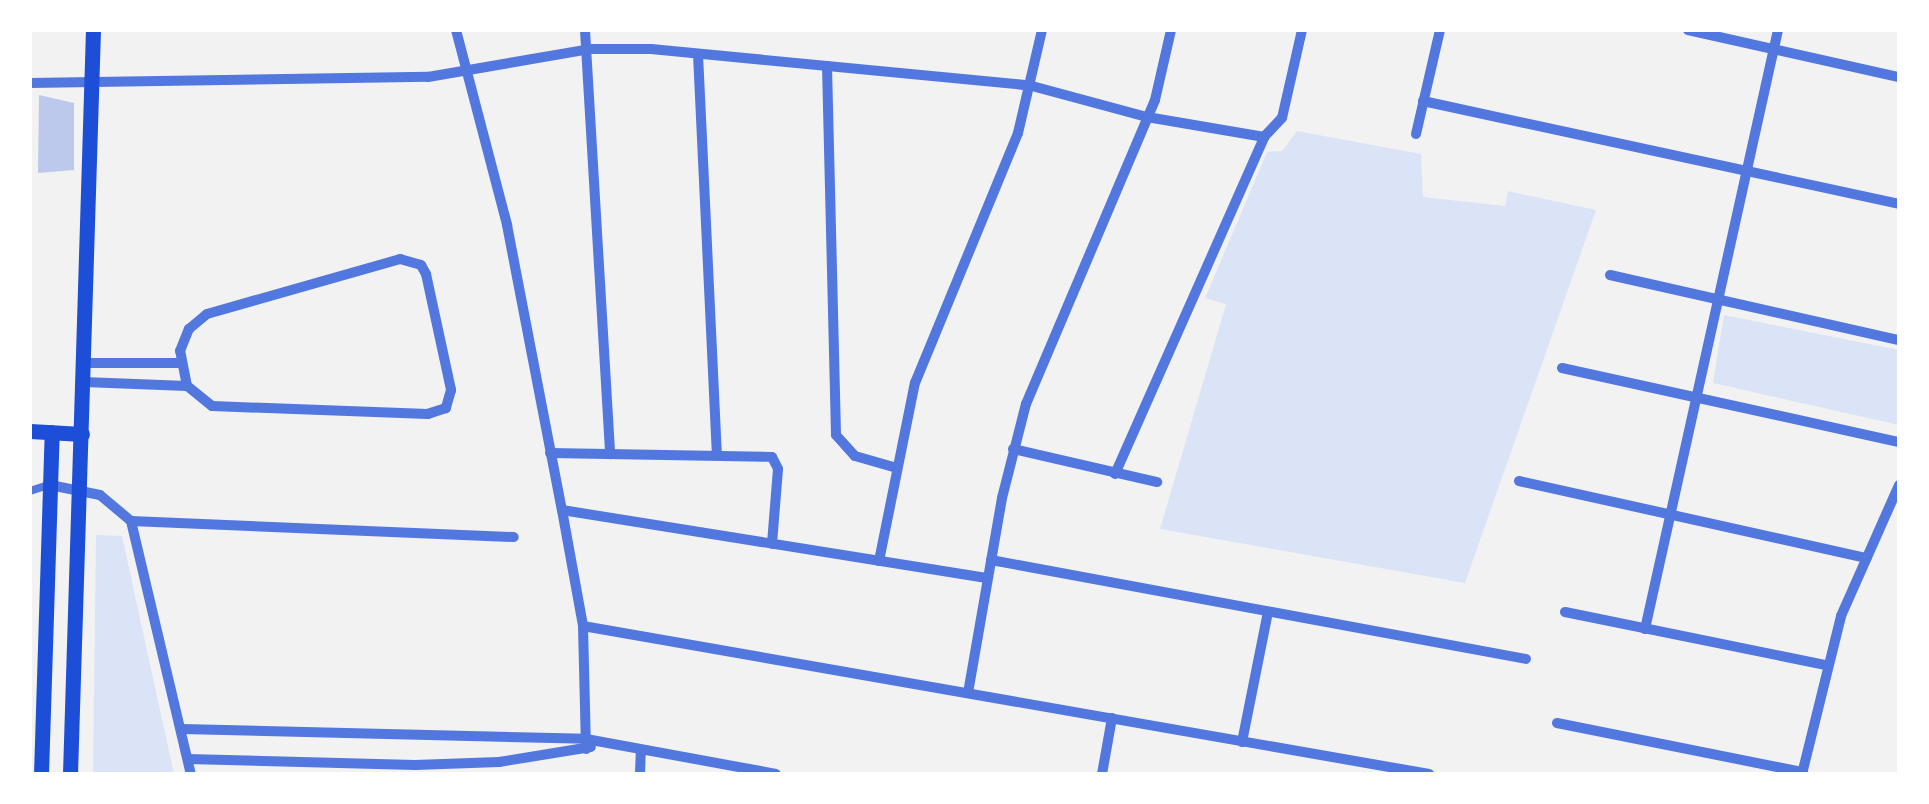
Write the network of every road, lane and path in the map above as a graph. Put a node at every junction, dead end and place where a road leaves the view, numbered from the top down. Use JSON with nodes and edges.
{"nodes":[{"id":1,"x":93,"y":30,"type":"edge"},
{"id":2,"x":456,"y":30,"type":"edge"},
{"id":3,"x":585,"y":30,"type":"edge"},
{"id":4,"x":1042,"y":30,"type":"edge"},
{"id":5,"x":1171,"y":30,"type":"edge"},
{"id":6,"x":1302,"y":30,"type":"edge"},
{"id":7,"x":1440,"y":30,"type":"edge"},
{"id":8,"x":1688,"y":30,"type":"edge"},
{"id":9,"x":1778,"y":30,"type":"edge"},
{"id":10,"x":590,"y":49,"type":"junction"},
{"id":11,"x":1774,"y":50,"type":"junction"},
{"id":12,"x":698,"y":54,"type":"junction"},
{"id":13,"x":828,"y":66,"type":"junction"},
{"id":14,"x":468,"y":71,"type":"junction"},
{"id":15,"x":1899,"y":77,"type":"edge"},
{"id":16,"x":92,"y":82,"type":"junction"},
{"id":17,"x":30,"y":83,"type":"edge"},
{"id":18,"x":1032,"y":86,"type":"junction"},
{"id":19,"x":1423,"y":101,"type":"junction"},
{"id":20,"x":1147,"y":117,"type":"junction"},
{"id":21,"x":1416,"y":134,"type":"dead end"},
{"id":22,"x":1264,"y":137,"type":"junction"},
{"id":23,"x":1745,"y":170,"type":"junction"},
{"id":24,"x":1899,"y":204,"type":"edge"},
{"id":25,"x":1610,"y":275,"type":"dead end"},
{"id":26,"x":1717,"y":299,"type":"junction"},
{"id":27,"x":1899,"y":340,"type":"edge"},
{"id":28,"x":180,"y":362,"type":"junction"},
{"id":29,"x":84,"y":364,"type":"junction"},
{"id":30,"x":1562,"y":368,"type":"dead end"},
{"id":31,"x":84,"y":382,"type":"junction"},
{"id":32,"x":187,"y":386,"type":"junction"},
{"id":33,"x":1695,"y":396,"type":"junction"},
{"id":34,"x":30,"y":431,"type":"edge"},
{"id":35,"x":52,"y":432,"type":"junction"},
{"id":36,"x":82,"y":434,"type":"junction"},
{"id":37,"x":1899,"y":442,"type":"edge"},
{"id":38,"x":1013,"y":449,"type":"junction"},
{"id":39,"x":550,"y":452,"type":"junction"},
{"id":40,"x":610,"y":454,"type":"junction"},
{"id":41,"x":717,"y":454,"type":"junction"},
{"id":42,"x":893,"y":467,"type":"junction"},
{"id":43,"x":1115,"y":474,"type":"junction"},
{"id":44,"x":1519,"y":481,"type":"dead end"},
{"id":45,"x":1156,"y":482,"type":"dead end"},
{"id":46,"x":50,"y":484,"type":"junction"},
{"id":47,"x":1899,"y":485,"type":"edge"},
{"id":48,"x":80,"y":487,"type":"junction"},
{"id":49,"x":30,"y":491,"type":"edge"},
{"id":50,"x":562,"y":510,"type":"junction"},
{"id":51,"x":1668,"y":514,"type":"junction"},
{"id":52,"x":131,"y":521,"type":"junction"},
{"id":53,"x":514,"y":538,"type":"dead end"},
{"id":54,"x":772,"y":544,"type":"junction"},
{"id":55,"x":1867,"y":558,"type":"junction"},
{"id":56,"x":991,"y":560,"type":"junction"},
{"id":57,"x":879,"y":561,"type":"junction"},
{"id":58,"x":46,"y":574,"type":"junction"},
{"id":59,"x":76,"y":576,"type":"junction"},
{"id":60,"x":988,"y":578,"type":"junction"},
{"id":61,"x":38,"y":593,"type":"edge"},
{"id":62,"x":1268,"y":612,"type":"junction"},
{"id":63,"x":1565,"y":612,"type":"dead end"},
{"id":64,"x":582,"y":626,"type":"junction"},
{"id":65,"x":1646,"y":629,"type":"junction"},
{"id":66,"x":1526,"y":659,"type":"dead end"},
{"id":67,"x":1825,"y":665,"type":"junction"},
{"id":68,"x":968,"y":693,"type":"junction"},
{"id":69,"x":36,"y":701,"type":"edge"},
{"id":70,"x":1112,"y":718,"type":"junction"},
{"id":71,"x":1557,"y":723,"type":"dead end"},
{"id":72,"x":182,"y":729,"type":"junction"},
{"id":73,"x":1242,"y":742,"type":"junction"},
{"id":74,"x":586,"y":744,"type":"junction"},
{"id":75,"x":641,"y":750,"type":"junction"},
{"id":76,"x":188,"y":759,"type":"junction"},
{"id":77,"x":1802,"y":773,"type":"edge"},
{"id":78,"x":41,"y":774,"type":"edge"},
{"id":79,"x":70,"y":774,"type":"edge"},
{"id":80,"x":191,"y":774,"type":"edge"},
{"id":81,"x":640,"y":774,"type":"edge"},
{"id":82,"x":776,"y":774,"type":"edge"},
{"id":83,"x":1102,"y":774,"type":"edge"},
{"id":84,"x":1429,"y":774,"type":"edge"}],
"edges":[{"from":1,"to":16,"type":"main road"},
{"from":2,"to":14,"type":"street"},
{"from":3,"to":10,"type":"street"},
{"from":4,"to":18,"type":"street"},
{"from":5,"to":20,"type":"street"},
{"from":6,"to":22,"type":"street"},
{"from":7,"to":19,"type":"street"},
{"from":8,"to":11,"type":"street"},
{"from":9,"to":11,"type":"street"},
{"from":10,"to":12,"type":"street"},
{"from":10,"to":14,"type":"street"},
{"from":10,"to":40,"type":"street"},
{"from":11,"to":15,"type":"street"},
{"from":11,"to":23,"type":"street"},
{"from":12,"to":13,"type":"street"},
{"from":12,"to":41,"type":"street"},
{"from":13,"to":18,"type":"street"},
{"from":13,"to":42,"type":"street"},
{"from":14,"to":16,"type":"street"},
{"from":14,"to":39,"type":"street"},
{"from":16,"to":17,"type":"street"},
{"from":16,"to":29,"type":"main road"},
{"from":18,"to":20,"type":"street"},
{"from":18,"to":42,"type":"street"},
{"from":19,"to":21,"type":"street"},
{"from":19,"to":23,"type":"street"},
{"from":20,"to":22,"type":"street"},
{"from":20,"to":38,"type":"street"},
{"from":22,"to":43,"type":"street"},
{"from":23,"to":24,"type":"street"},
{"from":23,"to":26,"type":"street"},
{"from":25,"to":26,"type":"street"},
{"from":26,"to":27,"type":"street"},
{"from":26,"to":33,"type":"street"},
{"from":28,"to":29,"type":"street"},
{"from":28,"to":32,"type":"street"},
{"from":28,"to":32,"type":"street"},
{"from":29,"to":31,"type":"main road"},
{"from":30,"to":33,"type":"street"},
{"from":31,"to":32,"type":"street"},
{"from":31,"to":36,"type":"main road"},
{"from":33,"to":37,"type":"street"},
{"from":33,"to":51,"type":"street"},
{"from":34,"to":35,"type":"main road"},
{"from":35,"to":36,"type":"main road"},
{"from":35,"to":46,"type":"main road"},
{"from":36,"to":48,"type":"main road"},
{"from":38,"to":43,"type":"street"},
{"from":38,"to":56,"type":"street"},
{"from":39,"to":40,"type":"street"},
{"from":39,"to":50,"type":"street"},
{"from":40,"to":41,"type":"street"},
{"from":41,"to":54,"type":"street"},
{"from":42,"to":57,"type":"street"},
{"from":43,"to":45,"type":"street"},
{"from":44,"to":51,"type":"street"},
{"from":46,"to":48,"type":"street"},
{"from":46,"to":49,"type":"street"},
{"from":46,"to":58,"type":"main road"},
{"from":47,"to":55,"type":"street"},
{"from":48,"to":52,"type":"street"},
{"from":48,"to":59,"type":"main road"},
{"from":50,"to":54,"type":"street"},
{"from":50,"to":64,"type":"street"},
{"from":51,"to":55,"type":"street"},
{"from":51,"to":65,"type":"street"},
{"from":52,"to":53,"type":"street"},
{"from":52,"to":72,"type":"street"},
{"from":54,"to":57,"type":"street"},
{"from":55,"to":67,"type":"street"},
{"from":56,"to":60,"type":"street"},
{"from":56,"to":62,"type":"street"},
{"from":57,"to":60,"type":"street"},
{"from":58,"to":59,"type":"main road"},
{"from":58,"to":61,"type":"main road"},
{"from":59,"to":79,"type":"main road"},
{"from":60,"to":68,"type":"street"},
{"from":61,"to":69,"type":"main road"},
{"from":62,"to":66,"type":"street"},
{"from":62,"to":73,"type":"street"},
{"from":63,"to":65,"type":"street"},
{"from":64,"to":68,"type":"street"},
{"from":64,"to":74,"type":"street"},
{"from":65,"to":67,"type":"street"},
{"from":67,"to":77,"type":"street"},
{"from":68,"to":70,"type":"street"},
{"from":69,"to":78,"type":"main road"},
{"from":70,"to":73,"type":"street"},
{"from":70,"to":83,"type":"street"},
{"from":71,"to":77,"type":"street"},
{"from":72,"to":74,"type":"street"},
{"from":72,"to":76,"type":"street"},
{"from":73,"to":84,"type":"street"},
{"from":74,"to":75,"type":"street"},
{"from":74,"to":76,"type":"street"},
{"from":75,"to":81,"type":"street"},
{"from":75,"to":82,"type":"street"},
{"from":76,"to":80,"type":"street"}]}
